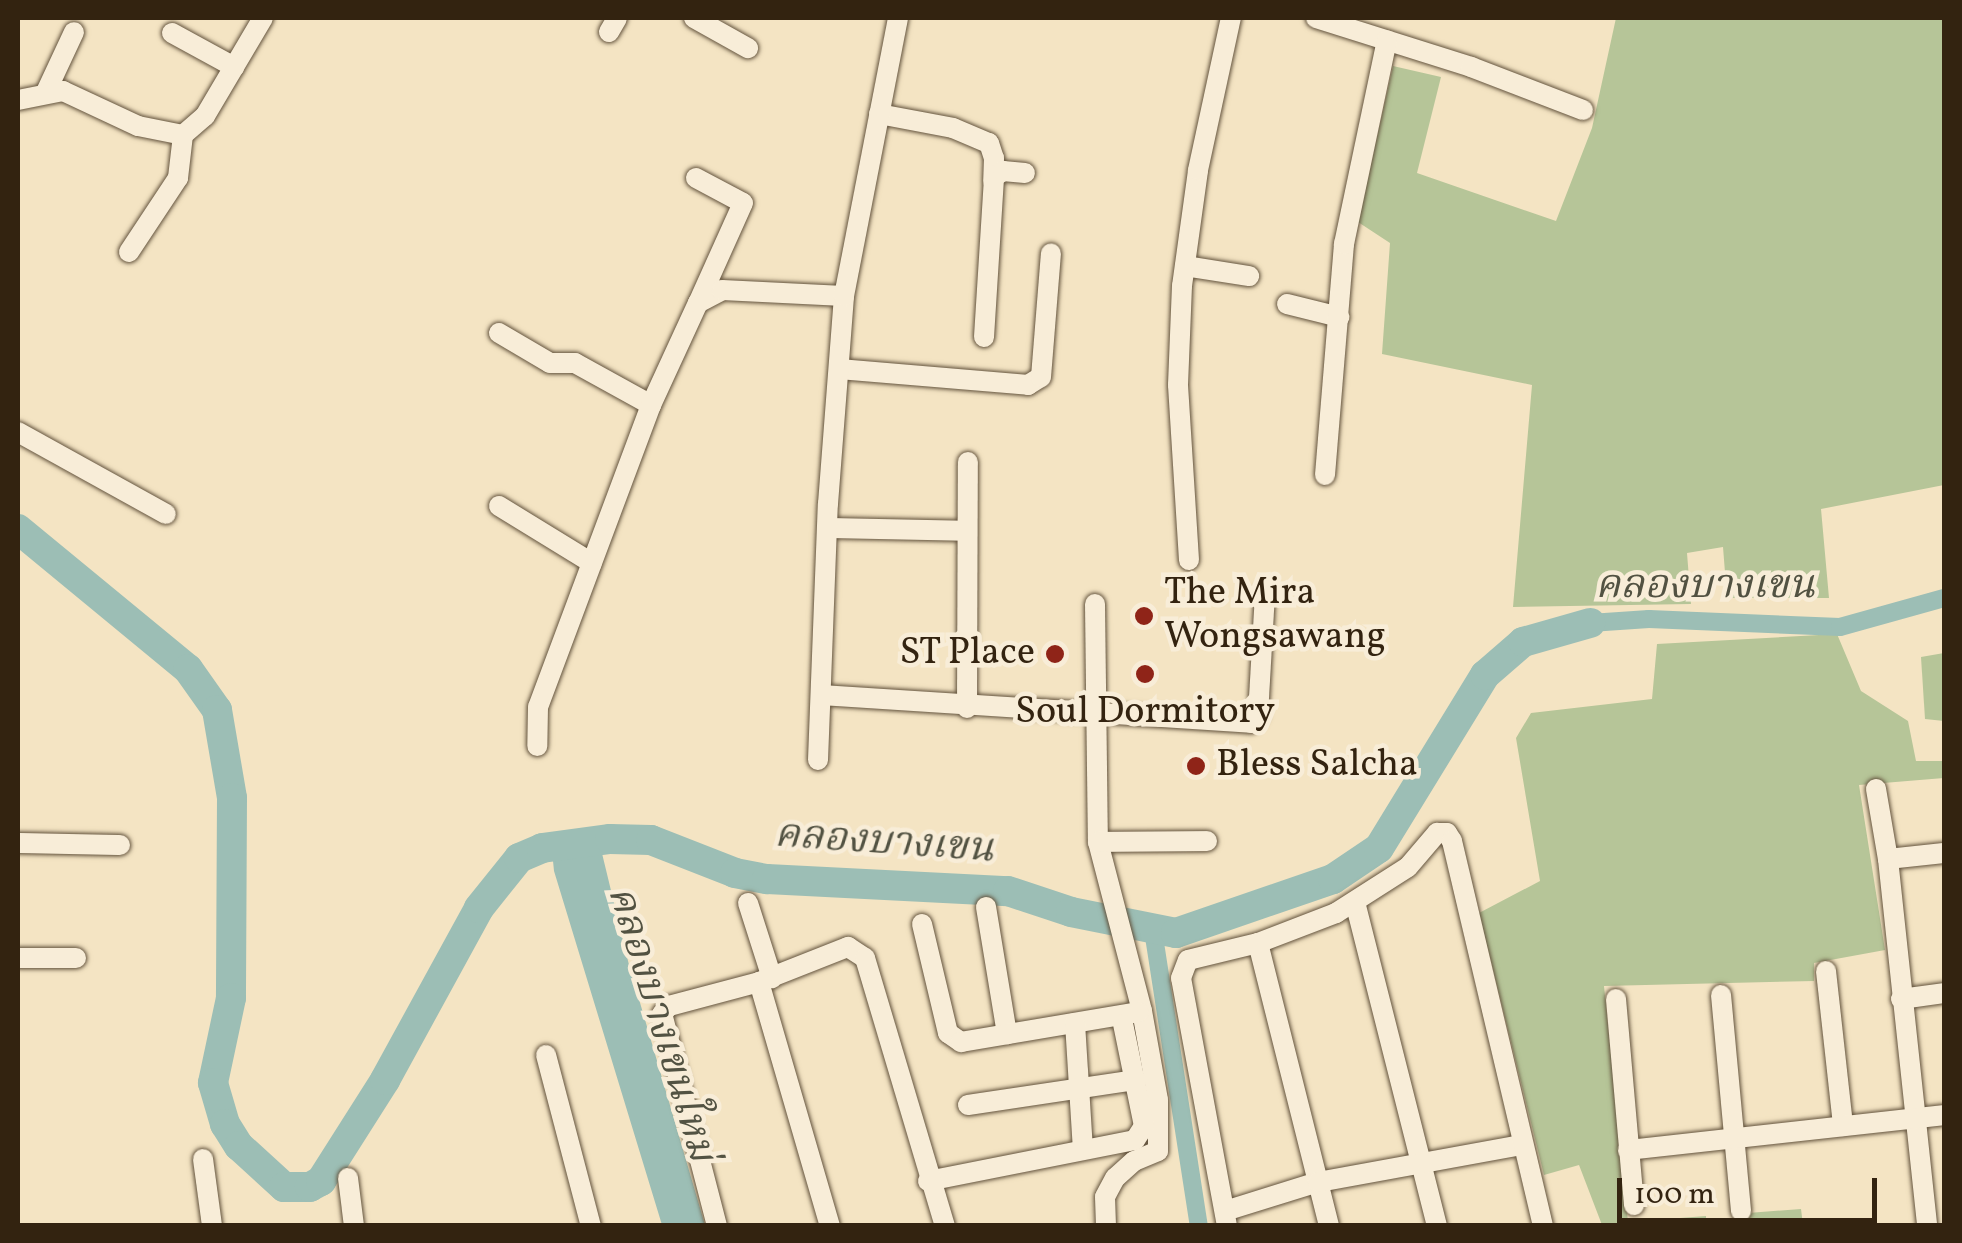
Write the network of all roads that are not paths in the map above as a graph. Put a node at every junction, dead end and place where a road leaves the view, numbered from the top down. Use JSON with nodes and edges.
{"nodes":[{"id":1,"x":263,"y":18,"type":"edge"},
{"id":2,"x":694,"y":18,"type":"edge"},
{"id":3,"x":898,"y":18,"type":"edge"},
{"id":4,"x":1231,"y":18,"type":"edge"},
{"id":5,"x":1316,"y":18,"type":"edge"},
{"id":6,"x":74,"y":32,"type":"dead end"},
{"id":7,"x":172,"y":33,"type":"dead end"},
{"id":8,"x":1387,"y":40,"type":"junction"},
{"id":9,"x":748,"y":48,"type":"dead end"},
{"id":10,"x":234,"y":67,"type":"junction"},
{"id":11,"x":46,"y":92,"type":"junction"},
{"id":12,"x":18,"y":100,"type":"edge"},
{"id":13,"x":1584,"y":110,"type":"dead end"},
{"id":14,"x":879,"y":114,"type":"junction"},
{"id":15,"x":183,"y":135,"type":"junction"},
{"id":16,"x":1025,"y":173,"type":"dead end"},
{"id":17,"x":696,"y":178,"type":"dead end"},
{"id":18,"x":994,"y":181,"type":"junction"},
{"id":19,"x":130,"y":252,"type":"dead end"},
{"id":20,"x":1052,"y":252,"type":"dead end"},
{"id":21,"x":1185,"y":266,"type":"junction"},
{"id":22,"x":1248,"y":276,"type":"dead end"},
{"id":23,"x":844,"y":296,"type":"junction"},
{"id":24,"x":698,"y":302,"type":"junction"},
{"id":25,"x":1287,"y":304,"type":"dead end"},
{"id":26,"x":1339,"y":318,"type":"junction"},
{"id":27,"x":499,"y":333,"type":"dead end"},
{"id":28,"x":984,"y":337,"type":"dead end"},
{"id":29,"x":838,"y":369,"type":"junction"},
{"id":30,"x":651,"y":405,"type":"junction"},
{"id":31,"x":18,"y":432,"type":"edge"},
{"id":32,"x":968,"y":462,"type":"dead end"},
{"id":33,"x":1326,"y":475,"type":"dead end"},
{"id":34,"x":499,"y":506,"type":"dead end"},
{"id":35,"x":166,"y":514,"type":"dead end"},
{"id":36,"x":828,"y":528,"type":"junction"},
{"id":37,"x":966,"y":532,"type":"junction"},
{"id":38,"x":1189,"y":560,"type":"dead end"},
{"id":39,"x":592,"y":563,"type":"junction"},
{"id":40,"x":1264,"y":592,"type":"dead end"},
{"id":41,"x":1096,"y":604,"type":"dead end"},
{"id":42,"x":821,"y":695,"type":"junction"},
{"id":43,"x":967,"y":708,"type":"junction"},
{"id":44,"x":1096,"y":714,"type":"junction"},
{"id":45,"x":537,"y":746,"type":"dead end"},
{"id":46,"x":818,"y":760,"type":"dead end"},
{"id":47,"x":1876,"y":789,"type":"dead end"},
{"id":48,"x":1098,"y":842,"type":"junction"},
{"id":49,"x":1207,"y":842,"type":"dead end"},
{"id":50,"x":18,"y":843,"type":"edge"},
{"id":51,"x":120,"y":845,"type":"dead end"},
{"id":52,"x":1944,"y":853,"type":"edge"},
{"id":53,"x":1888,"y":859,"type":"junction"},
{"id":54,"x":1355,"y":902,"type":"junction"},
{"id":55,"x":748,"y":903,"type":"dead end"},
{"id":56,"x":986,"y":907,"type":"dead end"},
{"id":57,"x":922,"y":924,"type":"dead end"},
{"id":58,"x":1258,"y":943,"type":"junction"},
{"id":59,"x":18,"y":958,"type":"edge"},
{"id":60,"x":76,"y":958,"type":"dead end"},
{"id":61,"x":1826,"y":971,"type":"dead end"},
{"id":62,"x":765,"y":980,"type":"junction"},
{"id":63,"x":1944,"y":993,"type":"edge"},
{"id":64,"x":1721,"y":995,"type":"dead end"},
{"id":65,"x":1616,"y":999,"type":"dead end"},
{"id":66,"x":1900,"y":999,"type":"junction"},
{"id":67,"x":1142,"y":1011,"type":"junction"},
{"id":68,"x":1074,"y":1022,"type":"junction"},
{"id":69,"x":1123,"y":1024,"type":"dead end"},
{"id":70,"x":1007,"y":1034,"type":"junction"},
{"id":71,"x":546,"y":1055,"type":"dead end"},
{"id":72,"x":1136,"y":1080,"type":"junction"},
{"id":73,"x":1079,"y":1089,"type":"junction"},
{"id":74,"x":968,"y":1106,"type":"dead end"},
{"id":75,"x":1944,"y":1115,"type":"edge"},
{"id":76,"x":1915,"y":1118,"type":"junction"},
{"id":77,"x":1843,"y":1126,"type":"junction"},
{"id":78,"x":1734,"y":1138,"type":"junction"},
{"id":79,"x":1522,"y":1145,"type":"junction"},
{"id":80,"x":1083,"y":1149,"type":"junction"},
{"id":81,"x":1628,"y":1150,"type":"junction"},
{"id":82,"x":203,"y":1158,"type":"dead end"},
{"id":83,"x":1421,"y":1161,"type":"junction"},
{"id":84,"x":348,"y":1178,"type":"dead end"},
{"id":85,"x":928,"y":1181,"type":"junction"},
{"id":86,"x":1318,"y":1182,"type":"junction"},
{"id":87,"x":1634,"y":1205,"type":"dead end"},
{"id":88,"x":1741,"y":1211,"type":"dead end"},
{"id":89,"x":1226,"y":1218,"type":"edge"},
{"id":90,"x":212,"y":1226,"type":"edge"},
{"id":91,"x":354,"y":1226,"type":"edge"},
{"id":92,"x":591,"y":1226,"type":"edge"},
{"id":93,"x":717,"y":1226,"type":"edge"},
{"id":94,"x":830,"y":1226,"type":"edge"},
{"id":95,"x":946,"y":1226,"type":"edge"},
{"id":96,"x":1106,"y":1226,"type":"edge"},
{"id":97,"x":1329,"y":1226,"type":"edge"},
{"id":98,"x":1437,"y":1226,"type":"edge"},
{"id":99,"x":1544,"y":1226,"type":"edge"},
{"id":100,"x":1927,"y":1226,"type":"edge"}],
"edges":[{"from":1,"to":10,"type":"street"},
{"from":2,"to":9,"type":"street"},
{"from":3,"to":14,"type":"street"},
{"from":4,"to":21,"type":"street"},
{"from":5,"to":8,"type":"street"},
{"from":6,"to":11,"type":"street"},
{"from":7,"to":10,"type":"street"},
{"from":8,"to":13,"type":"street"},
{"from":8,"to":26,"type":"street"},
{"from":10,"to":15,"type":"street"},
{"from":11,"to":12,"type":"street"},
{"from":11,"to":15,"type":"street"},
{"from":14,"to":18,"type":"street"},
{"from":14,"to":23,"type":"street"},
{"from":15,"to":19,"type":"street"},
{"from":16,"to":18,"type":"street"},
{"from":17,"to":24,"type":"street"},
{"from":18,"to":28,"type":"street"},
{"from":20,"to":29,"type":"street"},
{"from":21,"to":22,"type":"street"},
{"from":21,"to":38,"type":"street"},
{"from":23,"to":24,"type":"street"},
{"from":23,"to":29,"type":"street"},
{"from":24,"to":30,"type":"street"},
{"from":25,"to":26,"type":"street"},
{"from":26,"to":33,"type":"street"},
{"from":27,"to":30,"type":"street"},
{"from":29,"to":36,"type":"street"},
{"from":30,"to":39,"type":"street"},
{"from":31,"to":35,"type":"street"},
{"from":32,"to":37,"type":"street"},
{"from":34,"to":39,"type":"street"},
{"from":36,"to":37,"type":"street"},
{"from":36,"to":42,"type":"street"},
{"from":37,"to":43,"type":"street"},
{"from":39,"to":45,"type":"street"},
{"from":40,"to":44,"type":"street"},
{"from":41,"to":44,"type":"street"},
{"from":42,"to":43,"type":"street"},
{"from":42,"to":46,"type":"street"},
{"from":43,"to":44,"type":"street"},
{"from":44,"to":48,"type":"street"},
{"from":47,"to":53,"type":"street"},
{"from":48,"to":49,"type":"street"},
{"from":48,"to":67,"type":"street"},
{"from":50,"to":51,"type":"street"},
{"from":52,"to":53,"type":"street"},
{"from":53,"to":66,"type":"street"},
{"from":54,"to":58,"type":"street"},
{"from":54,"to":79,"type":"street"},
{"from":54,"to":83,"type":"street"},
{"from":55,"to":62,"type":"street"},
{"from":56,"to":70,"type":"street"},
{"from":57,"to":70,"type":"street"},
{"from":58,"to":86,"type":"street"},
{"from":58,"to":89,"type":"street"},
{"from":59,"to":60,"type":"street"},
{"from":61,"to":77,"type":"street"},
{"from":62,"to":85,"type":"street"},
{"from":62,"to":93,"type":"street"},
{"from":62,"to":94,"type":"street"},
{"from":63,"to":66,"type":"street"},
{"from":64,"to":78,"type":"street"},
{"from":65,"to":81,"type":"street"},
{"from":66,"to":76,"type":"street"},
{"from":67,"to":68,"type":"street"},
{"from":67,"to":96,"type":"street"},
{"from":68,"to":70,"type":"street"},
{"from":68,"to":73,"type":"street"},
{"from":69,"to":72,"type":"street"},
{"from":71,"to":92,"type":"street"},
{"from":72,"to":73,"type":"street"},
{"from":72,"to":80,"type":"street"},
{"from":73,"to":74,"type":"street"},
{"from":73,"to":80,"type":"street"},
{"from":75,"to":76,"type":"street"},
{"from":76,"to":77,"type":"street"},
{"from":76,"to":100,"type":"street"},
{"from":77,"to":78,"type":"street"},
{"from":78,"to":81,"type":"street"},
{"from":78,"to":88,"type":"street"},
{"from":79,"to":83,"type":"street"},
{"from":79,"to":99,"type":"street"},
{"from":80,"to":85,"type":"street"},
{"from":81,"to":87,"type":"street"},
{"from":82,"to":90,"type":"street"},
{"from":83,"to":86,"type":"street"},
{"from":83,"to":98,"type":"street"},
{"from":84,"to":91,"type":"street"},
{"from":85,"to":95,"type":"street"},
{"from":86,"to":89,"type":"street"},
{"from":86,"to":97,"type":"street"}]}
